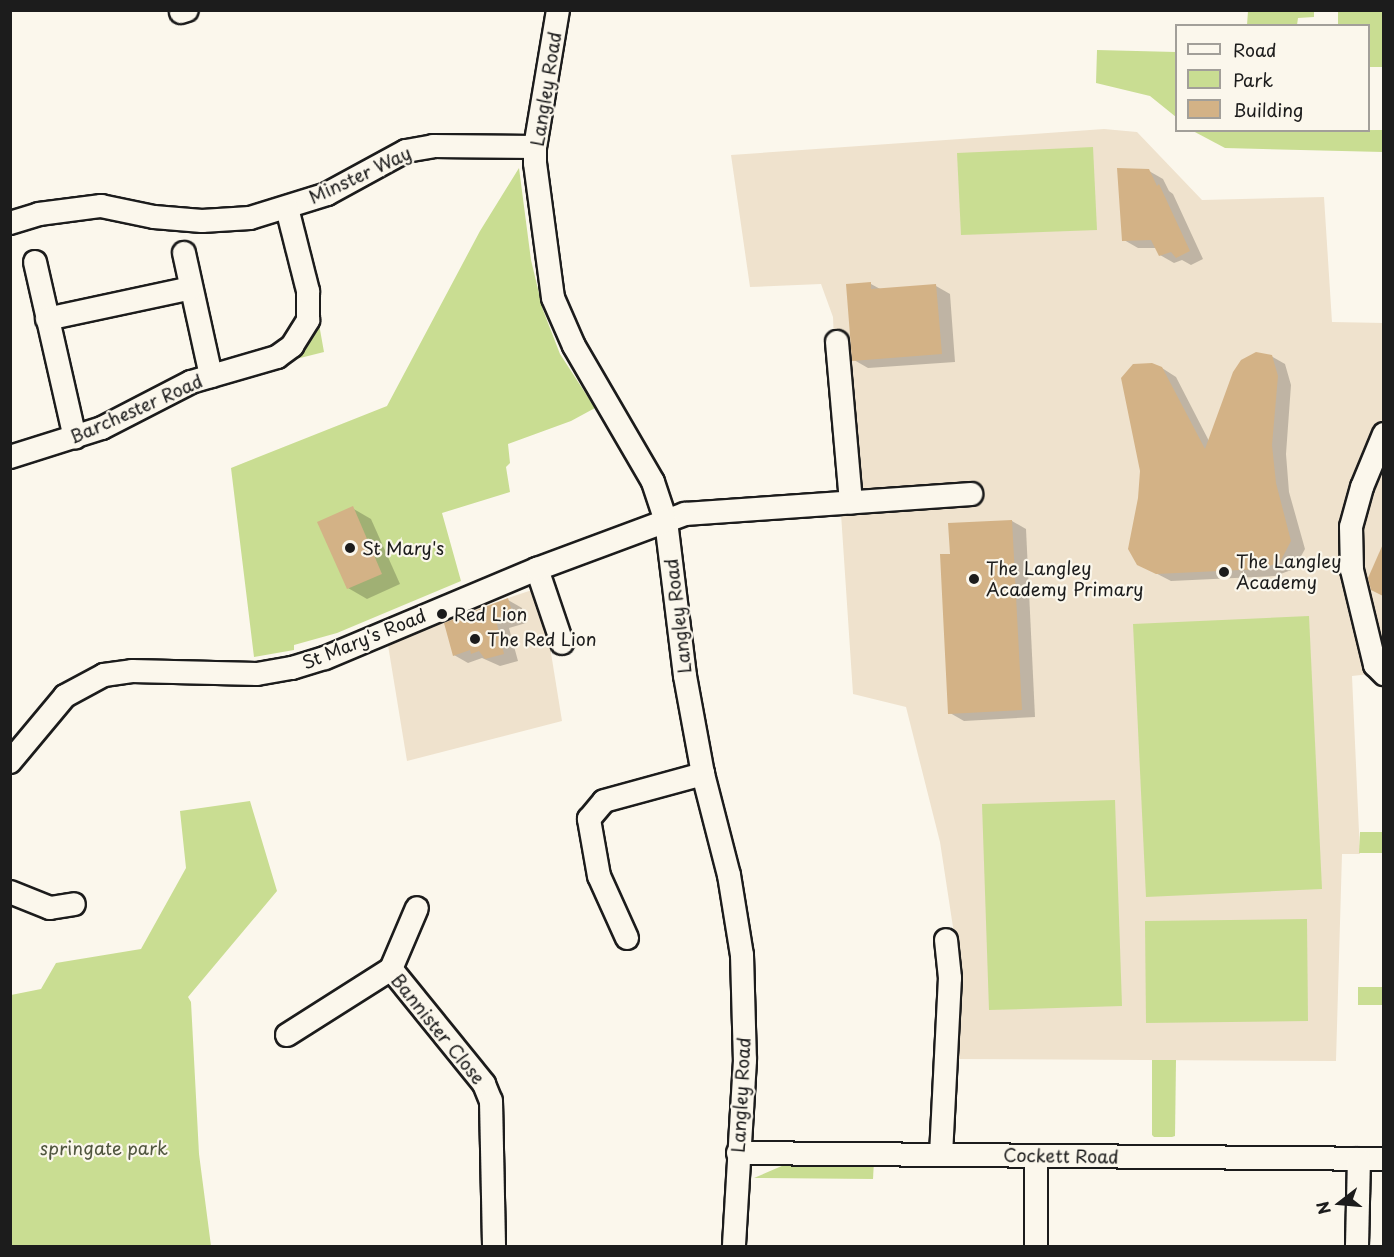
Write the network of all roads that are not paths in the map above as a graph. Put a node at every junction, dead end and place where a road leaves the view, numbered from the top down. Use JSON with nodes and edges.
{"nodes":[{"id":1,"x":558,"y":10,"type":"edge"},
{"id":2,"x":536,"y":147,"type":"junction"},
{"id":3,"x":286,"y":208,"type":"junction"},
{"id":4,"x":10,"y":223,"type":"edge"},
{"id":5,"x":184,"y":253,"type":"dead end"},
{"id":6,"x":35,"y":262,"type":"dead end"},
{"id":7,"x":191,"y":288,"type":"junction"},
{"id":8,"x":47,"y":318,"type":"junction"},
{"id":9,"x":837,"y":342,"type":"dead end"},
{"id":10,"x":211,"y":376,"type":"junction"},
{"id":11,"x":1383,"y":434,"type":"edge"},
{"id":12,"x":75,"y":438,"type":"junction"},
{"id":13,"x":10,"y":457,"type":"edge"},
{"id":14,"x":970,"y":494,"type":"dead end"},
{"id":15,"x":851,"y":502,"type":"junction"},
{"id":16,"x":666,"y":521,"type":"junction"},
{"id":17,"x":537,"y":568,"type":"junction"},
{"id":18,"x":562,"y":643,"type":"dead end"},
{"id":19,"x":1383,"y":674,"type":"edge"},
{"id":20,"x":10,"y":762,"type":"edge"},
{"id":21,"x":704,"y":774,"type":"junction"},
{"id":22,"x":10,"y":892,"type":"edge"},
{"id":23,"x":75,"y":904,"type":"dead end"},
{"id":24,"x":417,"y":908,"type":"dead end"},
{"id":25,"x":627,"y":938,"type":"dead end"},
{"id":26,"x":946,"y":940,"type":"dead end"},
{"id":27,"x":391,"y":969,"type":"junction"},
{"id":28,"x":287,"y":1035,"type":"dead end"},
{"id":29,"x":738,"y":1153,"type":"junction"},
{"id":30,"x":941,"y":1155,"type":"junction"},
{"id":31,"x":1036,"y":1156,"type":"junction"},
{"id":32,"x":1359,"y":1159,"type":"junction"},
{"id":33,"x":1383,"y":1159,"type":"edge"},
{"id":34,"x":494,"y":1246,"type":"edge"},
{"id":35,"x":734,"y":1246,"type":"edge"},
{"id":36,"x":1036,"y":1246,"type":"edge"},
{"id":37,"x":1357,"y":1246,"type":"edge"}],
"edges":[{"from":1,"to":2,"type":"street","name":"Langley Road"},
{"from":2,"to":3,"type":"street","name":"Minster Way"},
{"from":2,"to":16,"type":"street","name":"Langley Road"},
{"from":3,"to":4,"type":"street","name":"Minster Way"},
{"from":3,"to":10,"type":"street","name":"Barchester Road"},
{"from":5,"to":7,"type":"street"},
{"from":6,"to":8,"type":"street"},
{"from":7,"to":8,"type":"street"},
{"from":7,"to":10,"type":"street"},
{"from":8,"to":12,"type":"street"},
{"from":9,"to":15,"type":"street"},
{"from":10,"to":12,"type":"street","name":"Barchester Road"},
{"from":11,"to":19,"type":"street"},
{"from":12,"to":13,"type":"street","name":"Barchester Road"},
{"from":14,"to":15,"type":"street","name":"St Mary's Road"},
{"from":15,"to":16,"type":"street","name":"St Mary's Road"},
{"from":16,"to":17,"type":"street","name":"St Mary's Road"},
{"from":16,"to":21,"type":"street","name":"Langley Road"},
{"from":17,"to":18,"type":"street"},
{"from":17,"to":20,"type":"street","name":"St Mary's Road"},
{"from":21,"to":25,"type":"street"},
{"from":21,"to":29,"type":"street","name":"Langley Road"},
{"from":22,"to":23,"type":"street"},
{"from":24,"to":27,"type":"street"},
{"from":26,"to":30,"type":"street"},
{"from":27,"to":28,"type":"street","name":"Bannister Close"},
{"from":27,"to":34,"type":"street","name":"Bannister Close"},
{"from":29,"to":30,"type":"street","name":"Cockett Road"},
{"from":29,"to":35,"type":"street","name":"Langley Road"},
{"from":30,"to":31,"type":"street","name":"Cockett Road"},
{"from":31,"to":32,"type":"street","name":"Cockett Road"},
{"from":31,"to":36,"type":"street"},
{"from":32,"to":33,"type":"street","name":"Cockett Road"},
{"from":32,"to":37,"type":"street"}]}
